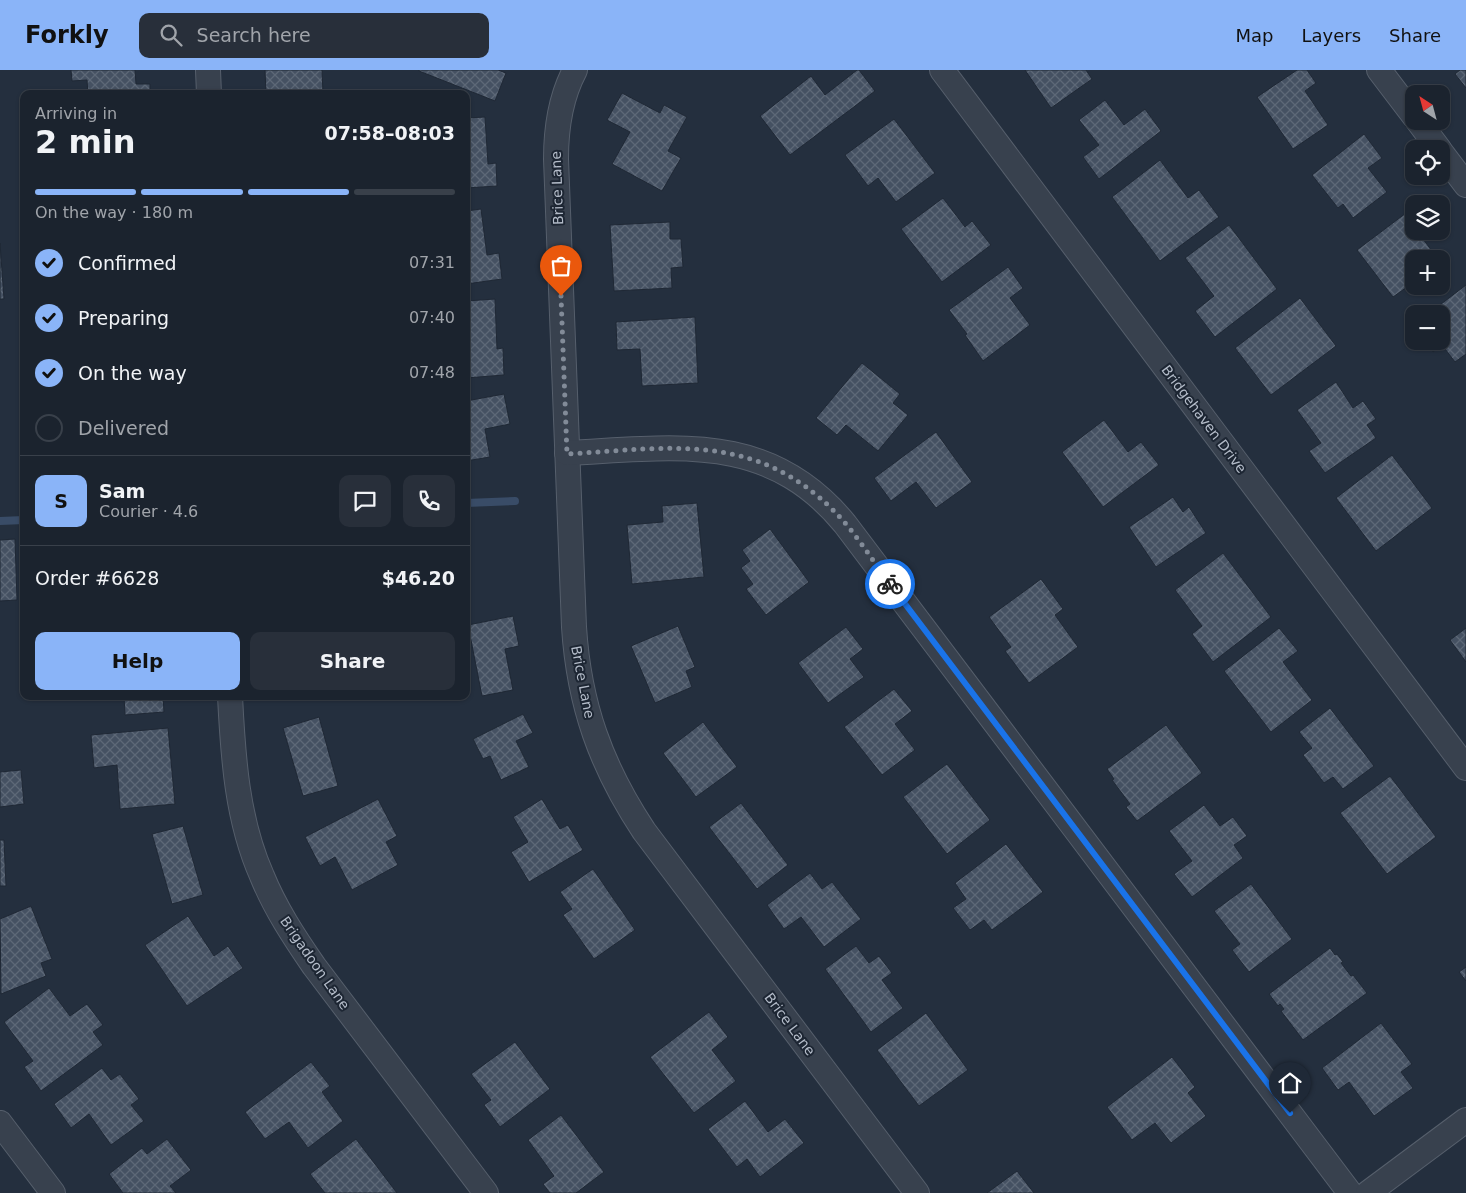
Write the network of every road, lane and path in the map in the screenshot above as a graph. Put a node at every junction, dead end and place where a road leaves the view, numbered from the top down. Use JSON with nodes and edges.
{"nodes":[{"id":1,"x":208,"y":70,"type":"edge"},
{"id":2,"x":575,"y":70,"type":"edge"},
{"id":3,"x":942,"y":70,"type":"edge"},
{"id":4,"x":1379,"y":70,"type":"edge"},
{"id":5,"x":208,"y":90,"type":"edge"},
{"id":6,"x":1405,"y":104,"type":"edge"},
{"id":7,"x":1450,"y":164,"type":"edge"},
{"id":8,"x":1466,"y":185,"type":"edge"},
{"id":9,"x":567,"y":454,"type":"junction"},
{"id":10,"x":230,"y":700,"type":"edge"},
{"id":11,"x":1466,"y":768,"type":"edge"},
{"id":12,"x":1466,"y":1120,"type":"edge"},
{"id":13,"x":0,"y":1122,"type":"edge"},
{"id":14,"x":53,"y":1193,"type":"edge"},
{"id":15,"x":486,"y":1193,"type":"edge"},
{"id":16,"x":917,"y":1193,"type":"edge"},
{"id":17,"x":1350,"y":1193,"type":"edge"},
{"id":18,"x":1368,"y":1193,"type":"edge"}],
"edges":[{"from":1,"to":5,"type":"street"},
{"from":2,"to":9,"type":"street","name":"Brice Lane"},
{"from":3,"to":11,"type":"street","name":"Bridgehaven Drive"},
{"from":4,"to":6,"type":"street"},
{"from":7,"to":8,"type":"street"},
{"from":9,"to":16,"type":"street","name":"Brice Lane"},
{"from":9,"to":17,"type":"street"},
{"from":10,"to":15,"type":"street","name":"Brigadoon Lane"},
{"from":12,"to":18,"type":"street"},
{"from":13,"to":14,"type":"street"}]}
